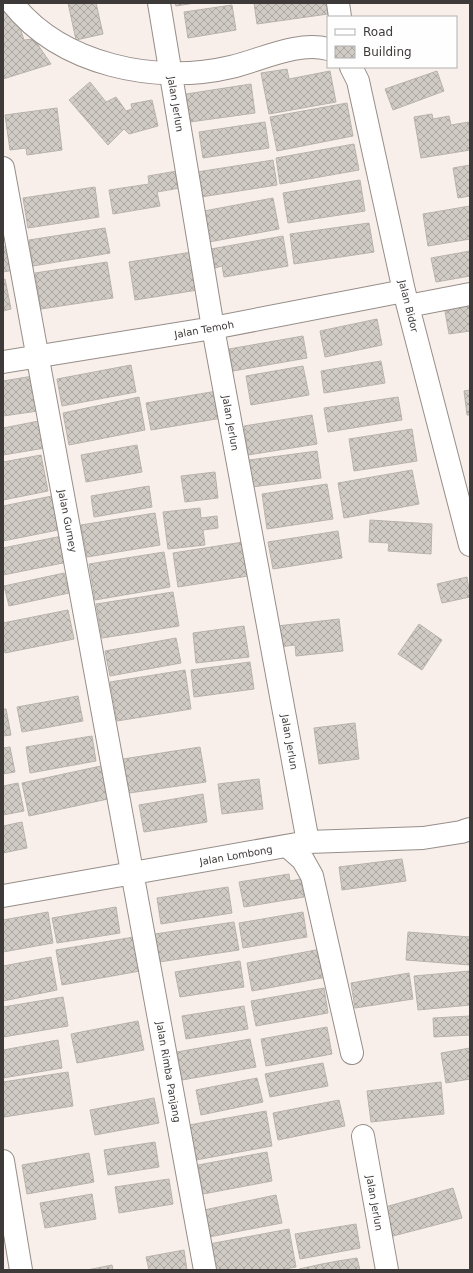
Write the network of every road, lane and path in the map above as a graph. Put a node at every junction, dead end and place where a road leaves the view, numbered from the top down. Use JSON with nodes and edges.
{"nodes":[{"id":1,"x":12,"y":3,"type":"edge"},
{"id":2,"x":159,"y":3,"type":"edge"},
{"id":3,"x":338,"y":3,"type":"edge"},
{"id":4,"x":340,"y":16,"type":"edge"},
{"id":5,"x":327,"y":49,"type":"edge"},
{"id":6,"x":352,"y":68,"type":"edge"},
{"id":7,"x":172,"y":75,"type":"junction"},
{"id":8,"x":3,"y":168,"type":"edge"},
{"id":9,"x":470,"y":294,"type":"edge"},
{"id":10,"x":406,"y":298,"type":"junction"},
{"id":11,"x":213,"y":328,"type":"junction"},
{"id":12,"x":37,"y":356,"type":"junction"},
{"id":13,"x":3,"y":362,"type":"edge"},
{"id":14,"x":470,"y":545,"type":"edge"},
{"id":15,"x":470,"y":829,"type":"edge"},
{"id":16,"x":308,"y":842,"type":"junction"},
{"id":17,"x":287,"y":846,"type":"junction"},
{"id":18,"x":133,"y":874,"type":"junction"},
{"id":19,"x":3,"y":896,"type":"edge"},
{"id":20,"x":352,"y":1053,"type":"dead end"},
{"id":21,"x":363,"y":1136,"type":"dead end"},
{"id":22,"x":3,"y":1161,"type":"edge"},
{"id":23,"x":21,"y":1270,"type":"edge"},
{"id":24,"x":205,"y":1270,"type":"edge"},
{"id":25,"x":387,"y":1270,"type":"edge"}],
"edges":[{"from":1,"to":7,"type":"street"},
{"from":2,"to":7,"type":"street","name":"Jalan Jerlun"},
{"from":3,"to":4,"type":"street"},
{"from":5,"to":7,"type":"street"},
{"from":6,"to":10,"type":"street","name":"Jalan Bidor"},
{"from":7,"to":11,"type":"street","name":"Jalan Jerlun"},
{"from":8,"to":12,"type":"street","name":"Jalan Gurney"},
{"from":9,"to":10,"type":"street","name":"Jalan Temoh"},
{"from":10,"to":11,"type":"street","name":"Jalan Temoh"},
{"from":10,"to":14,"type":"street","name":"Jalan Bidor"},
{"from":11,"to":12,"type":"street","name":"Jalan Temoh"},
{"from":11,"to":16,"type":"street","name":"Jalan Jerlun"},
{"from":12,"to":13,"type":"street","name":"Jalan Temoh"},
{"from":12,"to":18,"type":"street","name":"Jalan Gurney"},
{"from":15,"to":16,"type":"street","name":"Jalan Lombong"},
{"from":16,"to":17,"type":"street","name":"Jalan Lombong"},
{"from":17,"to":18,"type":"street","name":"Jalan Lombong"},
{"from":17,"to":20,"type":"street"},
{"from":18,"to":19,"type":"street","name":"Jalan Lombong"},
{"from":18,"to":24,"type":"street","name":"Jalan Rimba Panjang"},
{"from":21,"to":25,"type":"street","name":"Jalan Jerlun"},
{"from":22,"to":23,"type":"street"}]}
